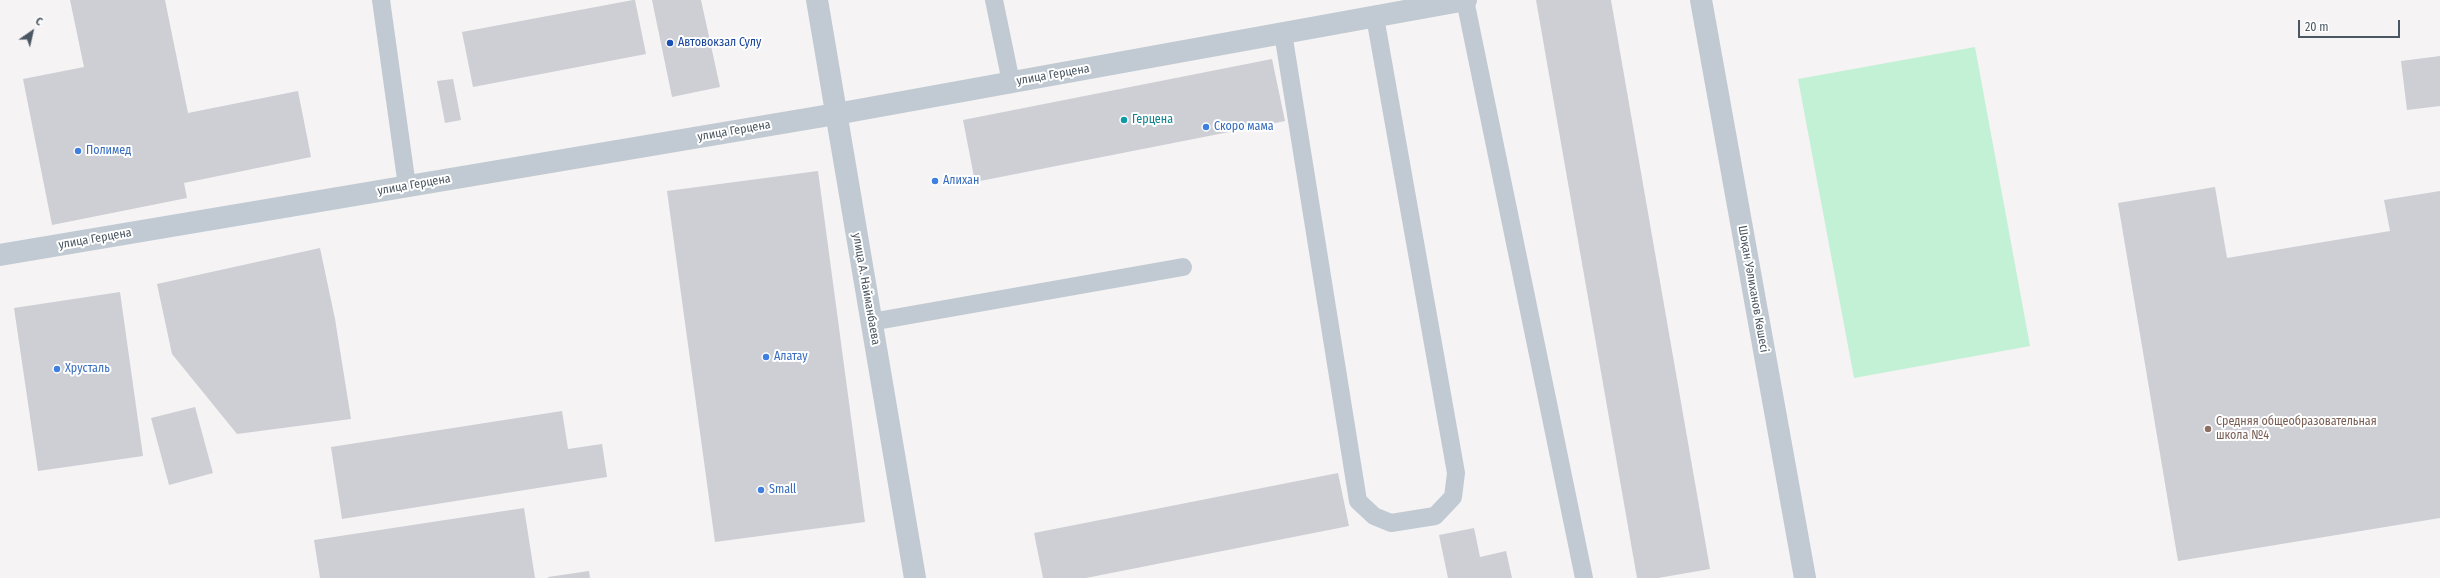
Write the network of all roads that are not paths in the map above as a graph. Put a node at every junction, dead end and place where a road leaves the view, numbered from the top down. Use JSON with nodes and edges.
{"nodes":[{"id":1,"x":381,"y":0,"type":"edge"},
{"id":2,"x":817,"y":0,"type":"edge"},
{"id":3,"x":994,"y":0,"type":"edge"},
{"id":4,"x":1466,"y":0,"type":"edge"},
{"id":5,"x":1701,"y":0,"type":"edge"},
{"id":6,"x":1422,"y":4,"type":"edge"},
{"id":7,"x":1375,"y":17,"type":"junction"},
{"id":8,"x":1283,"y":33,"type":"junction"},
{"id":9,"x":1011,"y":82,"type":"junction"},
{"id":10,"x":836,"y":114,"type":"junction"},
{"id":11,"x":407,"y":186,"type":"junction"},
{"id":12,"x":0,"y":255,"type":"edge"},
{"id":13,"x":1183,"y":267,"type":"dead end"},
{"id":14,"x":871,"y":322,"type":"junction"},
{"id":15,"x":915,"y":578,"type":"edge"},
{"id":16,"x":1584,"y":578,"type":"edge"},
{"id":17,"x":1805,"y":578,"type":"edge"}],
"edges":[{"from":1,"to":11,"type":"lane"},
{"from":2,"to":10,"type":"street","name":"улица А. Найманбаева"},
{"from":3,"to":9,"type":"lane"},
{"from":4,"to":6,"type":"street","name":"улица Герцена"},
{"from":4,"to":16,"type":"lane"},
{"from":5,"to":17,"type":"street","name":"Шоқан Уәлиханов Көшесі"},
{"from":6,"to":7,"type":"street","name":"улица Герцена"},
{"from":7,"to":8,"type":"street","name":"улица Герцена"},
{"from":7,"to":8,"type":"lane"},
{"from":8,"to":9,"type":"street","name":"улица Герцена"},
{"from":9,"to":10,"type":"street","name":"улица Герцена"},
{"from":10,"to":11,"type":"street","name":"улица Герцена"},
{"from":10,"to":14,"type":"street","name":"улица А. Найманбаева"},
{"from":11,"to":12,"type":"street","name":"улица Герцена"},
{"from":13,"to":14,"type":"lane"},
{"from":14,"to":15,"type":"street","name":"улица А. Найманбаева"}]}
